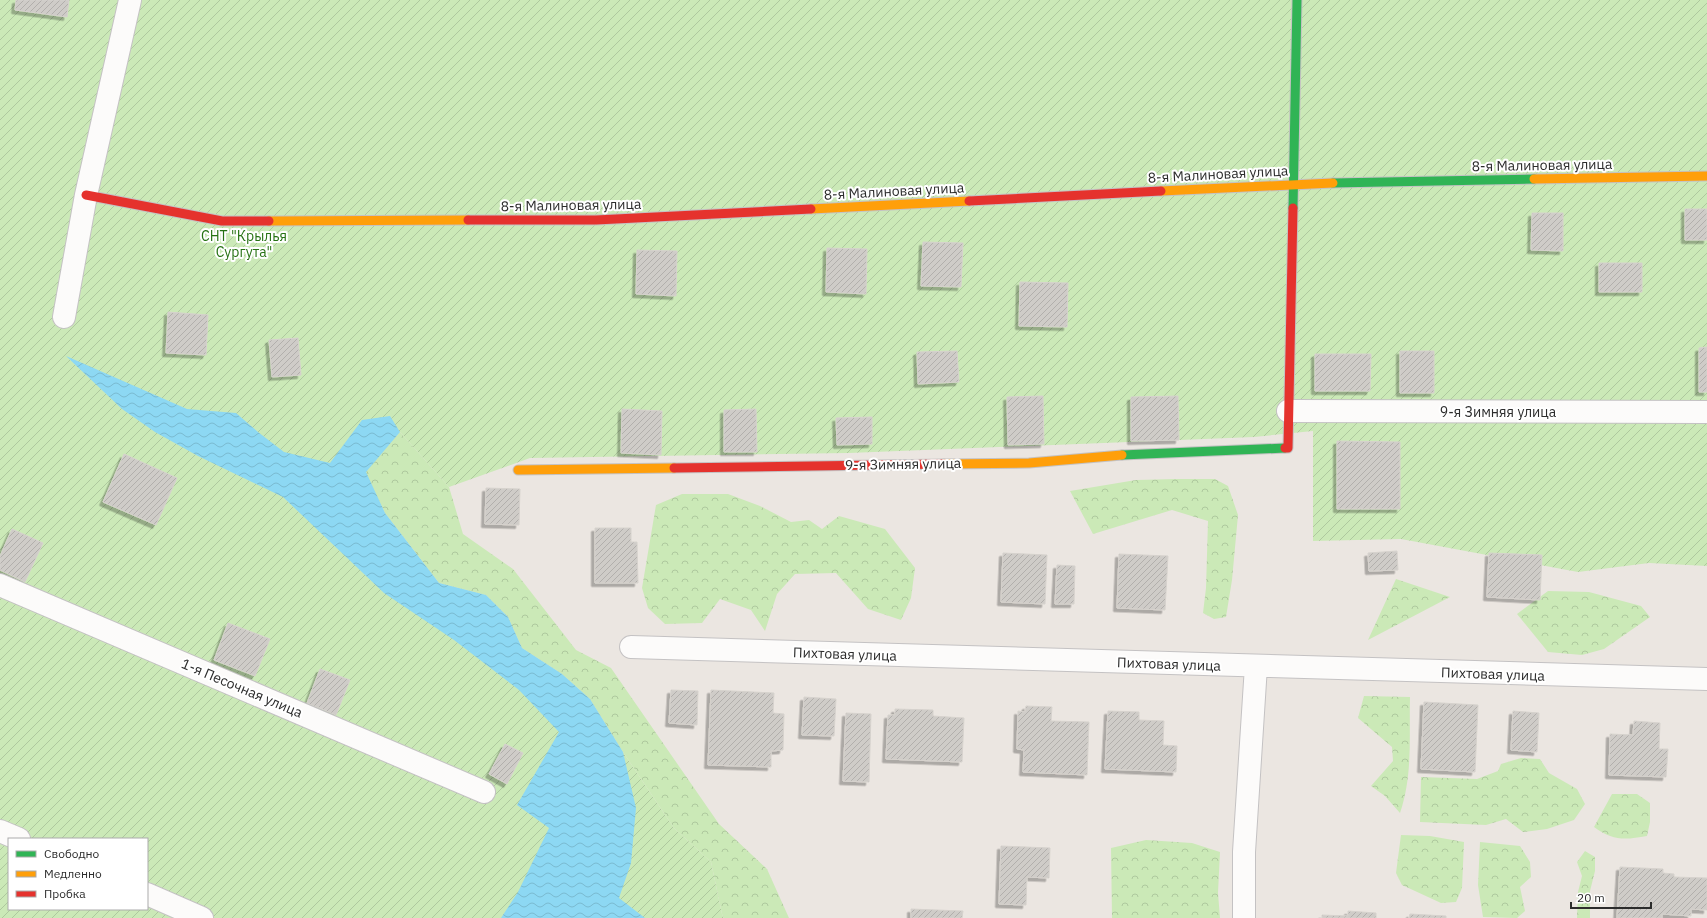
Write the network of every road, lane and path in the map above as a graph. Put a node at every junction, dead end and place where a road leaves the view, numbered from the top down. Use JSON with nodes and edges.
{"nodes":[{"id":1,"x":130,"y":0,"type":"edge"},
{"id":2,"x":1297,"y":0,"type":"edge"},
{"id":3,"x":1707,"y":176,"type":"edge"},
{"id":4,"x":1292,"y":184,"type":"junction"},
{"id":5,"x":86,"y":195,"type":"junction"},
{"id":6,"x":64,"y":317,"type":"dead end"},
{"id":7,"x":1288,"y":411,"type":"junction"},
{"id":8,"x":1707,"y":412,"type":"edge"},
{"id":9,"x":518,"y":470,"type":"dead end"},
{"id":10,"x":0,"y":585,"type":"edge"},
{"id":11,"x":631,"y":647,"type":"dead end"},
{"id":12,"x":1256,"y":666,"type":"junction"},
{"id":13,"x":1707,"y":680,"type":"edge"},
{"id":14,"x":484,"y":792,"type":"dead end"},
{"id":15,"x":0,"y":831,"type":"edge"},
{"id":16,"x":17,"y":838,"type":"edge"},
{"id":17,"x":148,"y":894,"type":"edge"},
{"id":18,"x":202,"y":918,"type":"edge"},
{"id":19,"x":1244,"y":918,"type":"edge"}],
"edges":[{"from":1,"to":5,"type":"street"},
{"from":2,"to":4,"type":"street"},
{"from":3,"to":4,"type":"street","name":"8-я Малиновая улица"},
{"from":4,"to":5,"type":"street","name":"8-я Малиновая улица"},
{"from":4,"to":7,"type":"street"},
{"from":5,"to":6,"type":"street"},
{"from":7,"to":8,"type":"street","name":"9-я Зимняя улица"},
{"from":7,"to":9,"type":"street","name":"9-я Зимняя улица"},
{"from":10,"to":14,"type":"street","name":"1-я Песочная улица"},
{"from":11,"to":12,"type":"street","name":"Пихтовая улица"},
{"from":12,"to":13,"type":"street","name":"Пихтовая улица"},
{"from":12,"to":19,"type":"street"},
{"from":15,"to":16,"type":"street"},
{"from":17,"to":18,"type":"street"}]}
